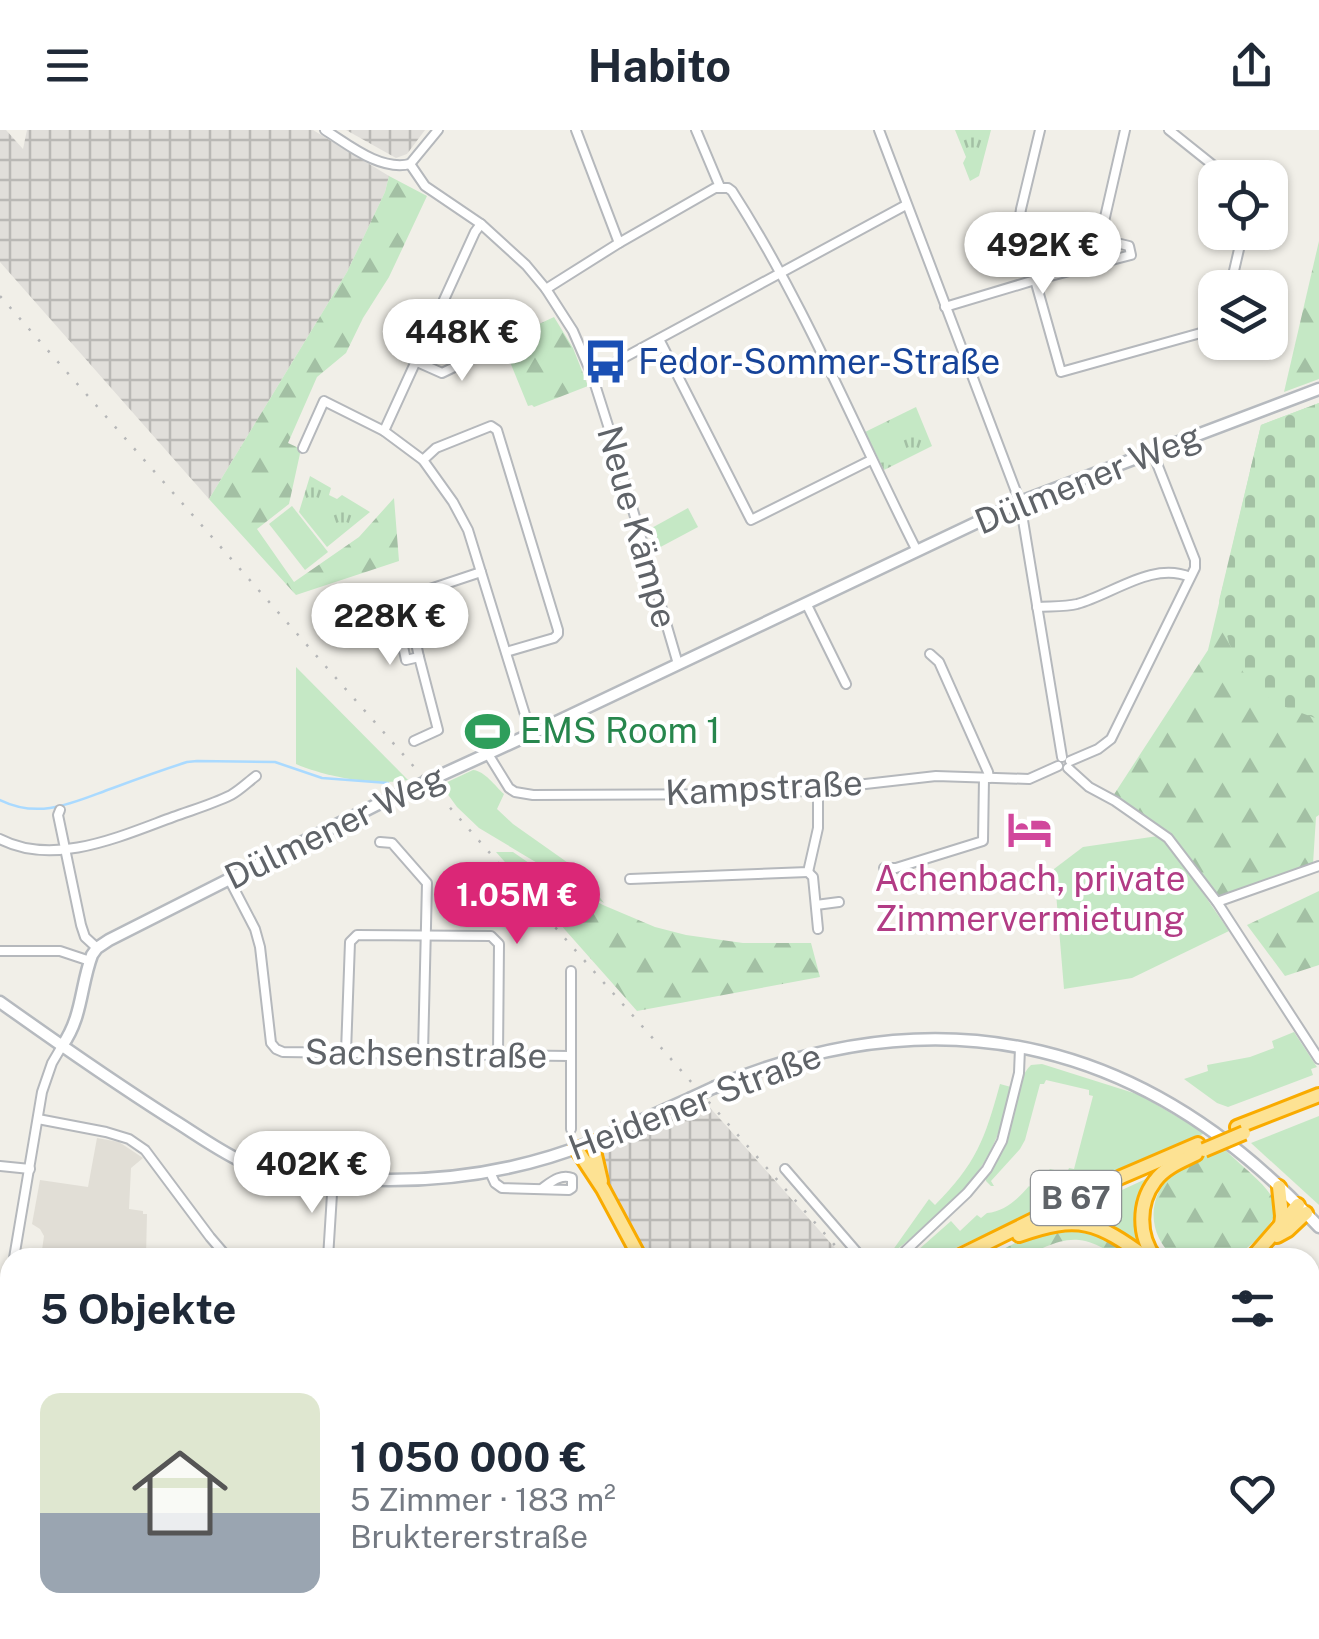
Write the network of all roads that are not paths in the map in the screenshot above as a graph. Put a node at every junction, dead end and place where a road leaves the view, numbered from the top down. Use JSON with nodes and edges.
{"nodes":[{"id":1,"x":325,"y":130,"type":"edge"},
{"id":2,"x":438,"y":130,"type":"edge"},
{"id":3,"x":576,"y":130,"type":"edge"},
{"id":4,"x":696,"y":130,"type":"edge"},
{"id":5,"x":878,"y":130,"type":"edge"},
{"id":6,"x":1040,"y":130,"type":"edge"},
{"id":7,"x":1126,"y":130,"type":"edge"},
{"id":8,"x":1169,"y":130,"type":"edge"},
{"id":9,"x":1206,"y":160,"type":"edge"},
{"id":10,"x":410,"y":164,"type":"junction"},
{"id":11,"x":720,"y":187,"type":"junction"},
{"id":12,"x":906,"y":205,"type":"junction"},
{"id":13,"x":482,"y":224,"type":"junction"},
{"id":14,"x":1100,"y":239,"type":"junction"},
{"id":15,"x":620,"y":243,"type":"junction"},
{"id":16,"x":1094,"y":264,"type":"junction"},
{"id":17,"x":779,"y":273,"type":"junction"},
{"id":18,"x":1035,"y":280,"type":"junction"},
{"id":19,"x":546,"y":289,"type":"junction"},
{"id":20,"x":945,"y":307,"type":"junction"},
{"id":21,"x":1198,"y":334,"type":"edge"},
{"id":22,"x":659,"y":339,"type":"junction"},
{"id":23,"x":506,"y":342,"type":"dead end"},
{"id":24,"x":416,"y":362,"type":"junction"},
{"id":25,"x":592,"y":375,"type":"junction"},
{"id":26,"x":1319,"y":389,"type":"edge"},
{"id":27,"x":384,"y":431,"type":"junction"},
{"id":28,"x":303,"y":448,"type":"dead end"},
{"id":29,"x":1152,"y":451,"type":"junction"},
{"id":30,"x":423,"y":460,"type":"junction"},
{"id":31,"x":871,"y":460,"type":"junction"},
{"id":32,"x":1020,"y":502,"type":"junction"},
{"id":33,"x":917,"y":551,"type":"junction"},
{"id":34,"x":482,"y":572,"type":"junction"},
{"id":35,"x":1190,"y":577,"type":"junction"},
{"id":36,"x":806,"y":603,"type":"junction"},
{"id":37,"x":1037,"y":607,"type":"junction"},
{"id":38,"x":506,"y":652,"type":"junction"},
{"id":39,"x":930,"y":654,"type":"dead end"},
{"id":40,"x":678,"y":664,"type":"junction"},
{"id":41,"x":846,"y":684,"type":"dead end"},
{"id":42,"x":531,"y":734,"type":"junction"},
{"id":43,"x":414,"y":740,"type":"dead end"},
{"id":44,"x":488,"y":754,"type":"junction"},
{"id":45,"x":1064,"y":763,"type":"junction"},
{"id":46,"x":256,"y":776,"type":"dead end"},
{"id":47,"x":986,"y":778,"type":"junction"},
{"id":48,"x":818,"y":790,"type":"junction"},
{"id":49,"x":60,"y":810,"type":"dead end"},
{"id":50,"x":0,"y":838,"type":"edge"},
{"id":51,"x":380,"y":842,"type":"dead end"},
{"id":52,"x":65,"y":849,"type":"junction"},
{"id":53,"x":1319,"y":866,"type":"edge"},
{"id":54,"x":884,"y":868,"type":"dead end"},
{"id":55,"x":808,"y":872,"type":"junction"},
{"id":56,"x":230,"y":879,"type":"junction"},
{"id":57,"x":630,"y":879,"type":"dead end"},
{"id":58,"x":839,"y":902,"type":"dead end"},
{"id":59,"x":1217,"y":902,"type":"junction"},
{"id":60,"x":816,"y":905,"type":"junction"},
{"id":61,"x":818,"y":929,"type":"dead end"},
{"id":62,"x":426,"y":936,"type":"junction"},
{"id":63,"x":97,"y":948,"type":"junction"},
{"id":64,"x":0,"y":951,"type":"edge"},
{"id":65,"x":90,"y":961,"type":"junction"},
{"id":66,"x":571,"y":971,"type":"dead end"},
{"id":67,"x":0,"y":1002,"type":"edge"},
{"id":68,"x":62,"y":1046,"type":"junction"},
{"id":69,"x":1020,"y":1048,"type":"junction"},
{"id":70,"x":346,"y":1052,"type":"junction"},
{"id":71,"x":423,"y":1053,"type":"junction"},
{"id":72,"x":498,"y":1055,"type":"junction"},
{"id":73,"x":570,"y":1056,"type":"junction"},
{"id":74,"x":1319,"y":1059,"type":"edge"},
{"id":75,"x":1319,"y":1095,"type":"edge"},
{"id":76,"x":1319,"y":1103,"type":"edge"},
{"id":77,"x":38,"y":1119,"type":"junction"},
{"id":78,"x":571,"y":1130,"type":"dead end"},
{"id":79,"x":1240,"y":1130,"type":"junction"},
{"id":80,"x":592,"y":1142,"type":"junction"},
{"id":81,"x":1201,"y":1147,"type":"junction"},
{"id":82,"x":576,"y":1148,"type":"junction"},
{"id":83,"x":0,"y":1166,"type":"edge"},
{"id":84,"x":785,"y":1168,"type":"dead end"},
{"id":85,"x":30,"y":1169,"type":"junction"},
{"id":86,"x":490,"y":1172,"type":"junction"},
{"id":87,"x":333,"y":1178,"type":"junction"},
{"id":88,"x":1279,"y":1187,"type":"junction"},
{"id":89,"x":541,"y":1189,"type":"dead end"},
{"id":90,"x":602,"y":1189,"type":"junction"},
{"id":91,"x":1302,"y":1209,"type":"junction"},
{"id":92,"x":1281,"y":1226,"type":"junction"},
{"id":93,"x":1319,"y":1227,"type":"edge"},
{"id":94,"x":1019,"y":1235,"type":"junction"},
{"id":95,"x":1266,"y":1242,"type":"junction"},
{"id":96,"x":16,"y":1248,"type":"edge"},
{"id":97,"x":220,"y":1248,"type":"edge"},
{"id":98,"x":329,"y":1248,"type":"edge"},
{"id":99,"x":634,"y":1248,"type":"edge"},
{"id":100,"x":853,"y":1248,"type":"edge"},
{"id":101,"x":909,"y":1248,"type":"edge"},
{"id":102,"x":976,"y":1248,"type":"edge"},
{"id":103,"x":994,"y":1248,"type":"edge"},
{"id":104,"x":1133,"y":1248,"type":"edge"},
{"id":105,"x":1150,"y":1248,"type":"edge"},
{"id":106,"x":1261,"y":1248,"type":"edge"}],
"edges":[{"from":1,"to":10,"type":"street"},
{"from":2,"to":10,"type":"street"},
{"from":3,"to":15,"type":"street"},
{"from":4,"to":11,"type":"street"},
{"from":5,"to":12,"type":"street"},
{"from":6,"to":18,"type":"street"},
{"from":7,"to":14,"type":"street"},
{"from":8,"to":9,"type":"street"},
{"from":10,"to":13,"type":"street","name":"Neue Kämpe"},
{"from":11,"to":15,"type":"street"},
{"from":11,"to":17,"type":"street"},
{"from":12,"to":17,"type":"street"},
{"from":12,"to":20,"type":"street"},
{"from":13,"to":19,"type":"street","name":"Neue Kämpe"},
{"from":13,"to":24,"type":"street"},
{"from":14,"to":16,"type":"street"},
{"from":14,"to":16,"type":"street"},
{"from":15,"to":19,"type":"street"},
{"from":16,"to":18,"type":"street"},
{"from":17,"to":22,"type":"street"},
{"from":17,"to":31,"type":"street"},
{"from":18,"to":20,"type":"street"},
{"from":18,"to":21,"type":"street"},
{"from":19,"to":25,"type":"street","name":"Neue Kämpe"},
{"from":20,"to":32,"type":"street"},
{"from":22,"to":25,"type":"street"},
{"from":22,"to":31,"type":"street"},
{"from":23,"to":24,"type":"street"},
{"from":24,"to":27,"type":"street"},
{"from":25,"to":40,"type":"street","name":"Neue Kämpe"},
{"from":26,"to":29,"type":"street","name":"Dülmener Weg"},
{"from":27,"to":28,"type":"street"},
{"from":27,"to":30,"type":"street"},
{"from":29,"to":32,"type":"street","name":"Dülmener Weg"},
{"from":29,"to":35,"type":"street"},
{"from":30,"to":34,"type":"street"},
{"from":30,"to":38,"type":"street"},
{"from":31,"to":33,"type":"street"},
{"from":32,"to":33,"type":"street","name":"Dülmener Weg"},
{"from":32,"to":37,"type":"street"},
{"from":33,"to":36,"type":"street","name":"Dülmener Weg"},
{"from":34,"to":38,"type":"street"},
{"from":34,"to":43,"type":"street"},
{"from":35,"to":37,"type":"street"},
{"from":35,"to":45,"type":"street","name":"Kampstraße"},
{"from":36,"to":40,"type":"street","name":"Dülmener Weg"},
{"from":36,"to":41,"type":"street"},
{"from":37,"to":45,"type":"street"},
{"from":38,"to":42,"type":"street"},
{"from":39,"to":47,"type":"street"},
{"from":40,"to":42,"type":"street","name":"Dülmener Weg"},
{"from":42,"to":44,"type":"street","name":"Dülmener Weg"},
{"from":44,"to":48,"type":"street","name":"Kampstraße"},
{"from":44,"to":56,"type":"street","name":"Dülmener Weg"},
{"from":45,"to":47,"type":"street","name":"Kampstraße"},
{"from":45,"to":59,"type":"street"},
{"from":46,"to":52,"type":"street"},
{"from":47,"to":48,"type":"street","name":"Kampstraße"},
{"from":47,"to":54,"type":"street"},
{"from":48,"to":55,"type":"street"},
{"from":49,"to":52,"type":"street"},
{"from":50,"to":52,"type":"street"},
{"from":51,"to":62,"type":"street"},
{"from":52,"to":63,"type":"street"},
{"from":53,"to":59,"type":"street"},
{"from":55,"to":57,"type":"street"},
{"from":55,"to":60,"type":"street"},
{"from":56,"to":63,"type":"street","name":"Dülmener Weg"},
{"from":56,"to":70,"type":"street","name":"Sachsenstraße"},
{"from":58,"to":60,"type":"street"},
{"from":59,"to":74,"type":"street"},
{"from":60,"to":61,"type":"street"},
{"from":62,"to":70,"type":"street"},
{"from":62,"to":71,"type":"street"},
{"from":62,"to":72,"type":"street"},
{"from":63,"to":65,"type":"street"},
{"from":64,"to":65,"type":"street"},
{"from":65,"to":68,"type":"street"},
{"from":66,"to":73,"type":"street","name":"Sachsenstraße"},
{"from":67,"to":68,"type":"street","name":"Heidener Straße"},
{"from":68,"to":77,"type":"street"},
{"from":68,"to":87,"type":"street","name":"Heidener Straße"},
{"from":69,"to":80,"type":"street","name":"Heidener Straße","bridge":true},
{"from":69,"to":88,"type":"street","name":"Heidener Straße"},
{"from":69,"to":101,"type":"street"},
{"from":70,"to":71,"type":"street","name":"Sachsenstraße"},
{"from":71,"to":72,"type":"street","name":"Sachsenstraße"},
{"from":72,"to":73,"type":"street","name":"Sachsenstraße"},
{"from":73,"to":78,"type":"street","name":"Sachsenstraße"},
{"from":75,"to":79,"type":"highway","number":"B 67"},
{"from":76,"to":79,"type":"highway","number":"B 67"},
{"from":77,"to":85,"type":"street"},
{"from":77,"to":97,"type":"street"},
{"from":79,"to":81,"type":"highway","number":"B 67","bridge":true},
{"from":80,"to":82,"type":"street","name":"Heidener Straße"},
{"from":80,"to":90,"type":"highway"},
{"from":81,"to":94,"type":"highway","number":"B 67"},
{"from":81,"to":102,"type":"highway","number":"B 67"},
{"from":81,"to":105,"type":"highway"},
{"from":82,"to":86,"type":"street","name":"Heidener Straße"},
{"from":82,"to":90,"type":"highway"},
{"from":83,"to":85,"type":"street"},
{"from":84,"to":100,"type":"street"},
{"from":85,"to":96,"type":"street"},
{"from":86,"to":87,"type":"street","name":"Heidener Straße"},
{"from":86,"to":89,"type":"street","name":"Heidener Straße"},
{"from":87,"to":98,"type":"street"},
{"from":88,"to":91,"type":"street","name":"Heidener Straße"},
{"from":88,"to":92,"type":"highway"},
{"from":90,"to":99,"type":"highway"},
{"from":91,"to":92,"type":"highway"},
{"from":91,"to":93,"type":"street","name":"Heidener Straße"},
{"from":91,"to":95,"type":"highway"},
{"from":92,"to":95,"type":"highway"},
{"from":94,"to":103,"type":"highway","number":"B 67"},
{"from":94,"to":104,"type":"highway"},
{"from":95,"to":106,"type":"highway"}]}
